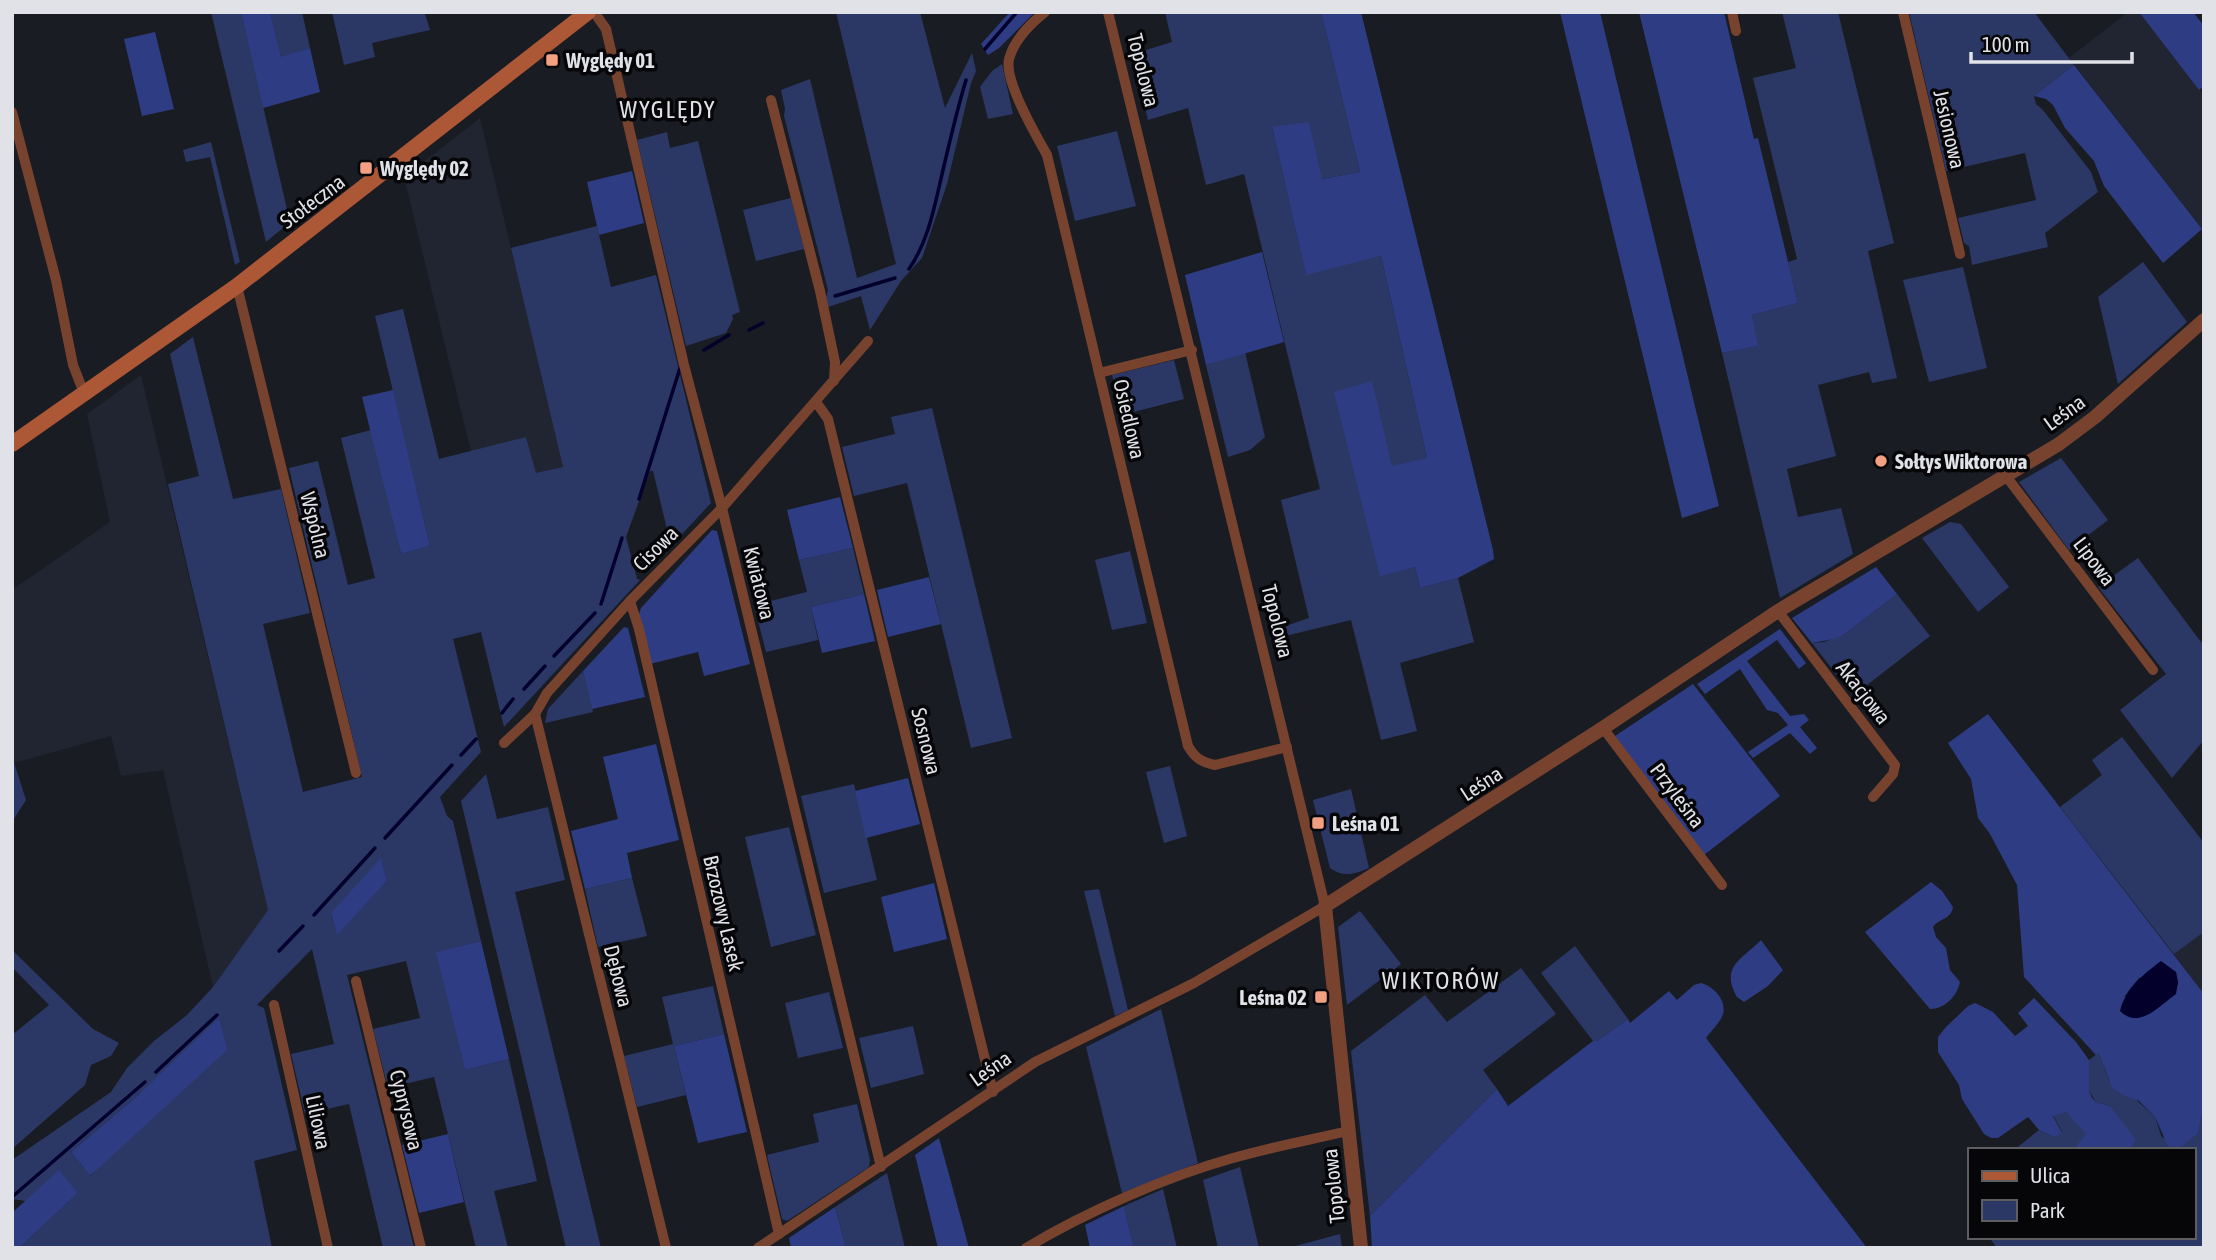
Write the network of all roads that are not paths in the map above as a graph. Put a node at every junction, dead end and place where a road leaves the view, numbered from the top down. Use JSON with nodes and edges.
{"nodes":[{"id":1,"x":587,"y":12,"type":"edge"},
{"id":2,"x":594,"y":12,"type":"edge"},
{"id":3,"x":1045,"y":12,"type":"edge"},
{"id":4,"x":1108,"y":12,"type":"edge"},
{"id":5,"x":1732,"y":12,"type":"edge"},
{"id":6,"x":1903,"y":12,"type":"edge"},
{"id":7,"x":1736,"y":31,"type":"dead end"},
{"id":8,"x":771,"y":100,"type":"dead end"},
{"id":9,"x":12,"y":111,"type":"edge"},
{"id":10,"x":1960,"y":254,"type":"dead end"},
{"id":11,"x":237,"y":286,"type":"junction"},
{"id":12,"x":2204,"y":320,"type":"edge"},
{"id":13,"x":868,"y":341,"type":"dead end"},
{"id":14,"x":1192,"y":350,"type":"junction"},
{"id":15,"x":1099,"y":373,"type":"junction"},
{"id":16,"x":834,"y":381,"type":"junction"},
{"id":17,"x":84,"y":393,"type":"junction"},
{"id":18,"x":816,"y":402,"type":"junction"},
{"id":19,"x":12,"y":444,"type":"edge"},
{"id":20,"x":2006,"y":475,"type":"junction"},
{"id":21,"x":722,"y":508,"type":"junction"},
{"id":22,"x":630,"y":601,"type":"junction"},
{"id":23,"x":1778,"y":611,"type":"junction"},
{"id":24,"x":2153,"y":670,"type":"dead end"},
{"id":25,"x":535,"y":714,"type":"junction"},
{"id":26,"x":1603,"y":728,"type":"junction"},
{"id":27,"x":504,"y":743,"type":"dead end"},
{"id":28,"x":1287,"y":747,"type":"junction"},
{"id":29,"x":356,"y":773,"type":"dead end"},
{"id":30,"x":1873,"y":797,"type":"dead end"},
{"id":31,"x":1722,"y":885,"type":"dead end"},
{"id":32,"x":1325,"y":906,"type":"junction"},
{"id":33,"x":356,"y":981,"type":"dead end"},
{"id":34,"x":274,"y":1005,"type":"dead end"},
{"id":35,"x":993,"y":1092,"type":"junction"},
{"id":36,"x":1348,"y":1131,"type":"junction"},
{"id":37,"x":881,"y":1167,"type":"junction"},
{"id":38,"x":779,"y":1234,"type":"junction"},
{"id":39,"x":328,"y":1248,"type":"edge"},
{"id":40,"x":421,"y":1248,"type":"edge"},
{"id":41,"x":666,"y":1248,"type":"edge"},
{"id":42,"x":758,"y":1248,"type":"edge"},
{"id":43,"x":1026,"y":1248,"type":"edge"},
{"id":44,"x":1361,"y":1248,"type":"edge"}],
"edges":[{"from":1,"to":11,"type":"main road","name":"Stołeczna"},
{"from":2,"to":21,"type":"street","name":"Kwiatowa"},
{"from":3,"to":15,"type":"street","name":"Osiedlowa"},
{"from":4,"to":14,"type":"street","name":"Topolowa"},
{"from":5,"to":7,"type":"street"},
{"from":6,"to":10,"type":"street","name":"Jesionowa"},
{"from":8,"to":16,"type":"street"},
{"from":9,"to":17,"type":"street"},
{"from":11,"to":17,"type":"main road","name":"Stołeczna"},
{"from":11,"to":29,"type":"street","name":"Wspólna"},
{"from":12,"to":20,"type":"street","name":"Leśna"},
{"from":13,"to":16,"type":"street","name":"Cisowa"},
{"from":14,"to":15,"type":"street"},
{"from":14,"to":28,"type":"street","name":"Topolowa"},
{"from":15,"to":28,"type":"street","name":"Osiedlowa"},
{"from":16,"to":18,"type":"street","name":"Cisowa"},
{"from":17,"to":19,"type":"main road","name":"Stołeczna"},
{"from":18,"to":21,"type":"street","name":"Cisowa"},
{"from":18,"to":35,"type":"street","name":"Sosnowa"},
{"from":20,"to":23,"type":"street","name":"Leśna"},
{"from":20,"to":24,"type":"street","name":"Lipowa"},
{"from":21,"to":22,"type":"street","name":"Cisowa"},
{"from":21,"to":37,"type":"street","name":"Kwiatowa"},
{"from":22,"to":25,"type":"street","name":"Cisowa"},
{"from":22,"to":38,"type":"street","name":"Brzozowy Lasek"},
{"from":23,"to":26,"type":"street","name":"Leśna"},
{"from":23,"to":30,"type":"street","name":"Akacjowa"},
{"from":25,"to":27,"type":"street","name":"Cisowa"},
{"from":25,"to":41,"type":"street","name":"Dębowa"},
{"from":26,"to":31,"type":"street","name":"Przyleśna"},
{"from":26,"to":32,"type":"street","name":"Leśna"},
{"from":28,"to":32,"type":"street","name":"Topolowa"},
{"from":32,"to":35,"type":"street","name":"Leśna"},
{"from":32,"to":36,"type":"street","name":"Topolowa"},
{"from":33,"to":40,"type":"street","name":"Cyprysowa"},
{"from":34,"to":39,"type":"street","name":"Liliowa"},
{"from":35,"to":37,"type":"street","name":"Leśna"},
{"from":36,"to":43,"type":"street"},
{"from":36,"to":44,"type":"street","name":"Topolowa"},
{"from":37,"to":38,"type":"street","name":"Leśna"},
{"from":38,"to":42,"type":"street","name":"Leśna"}]}
